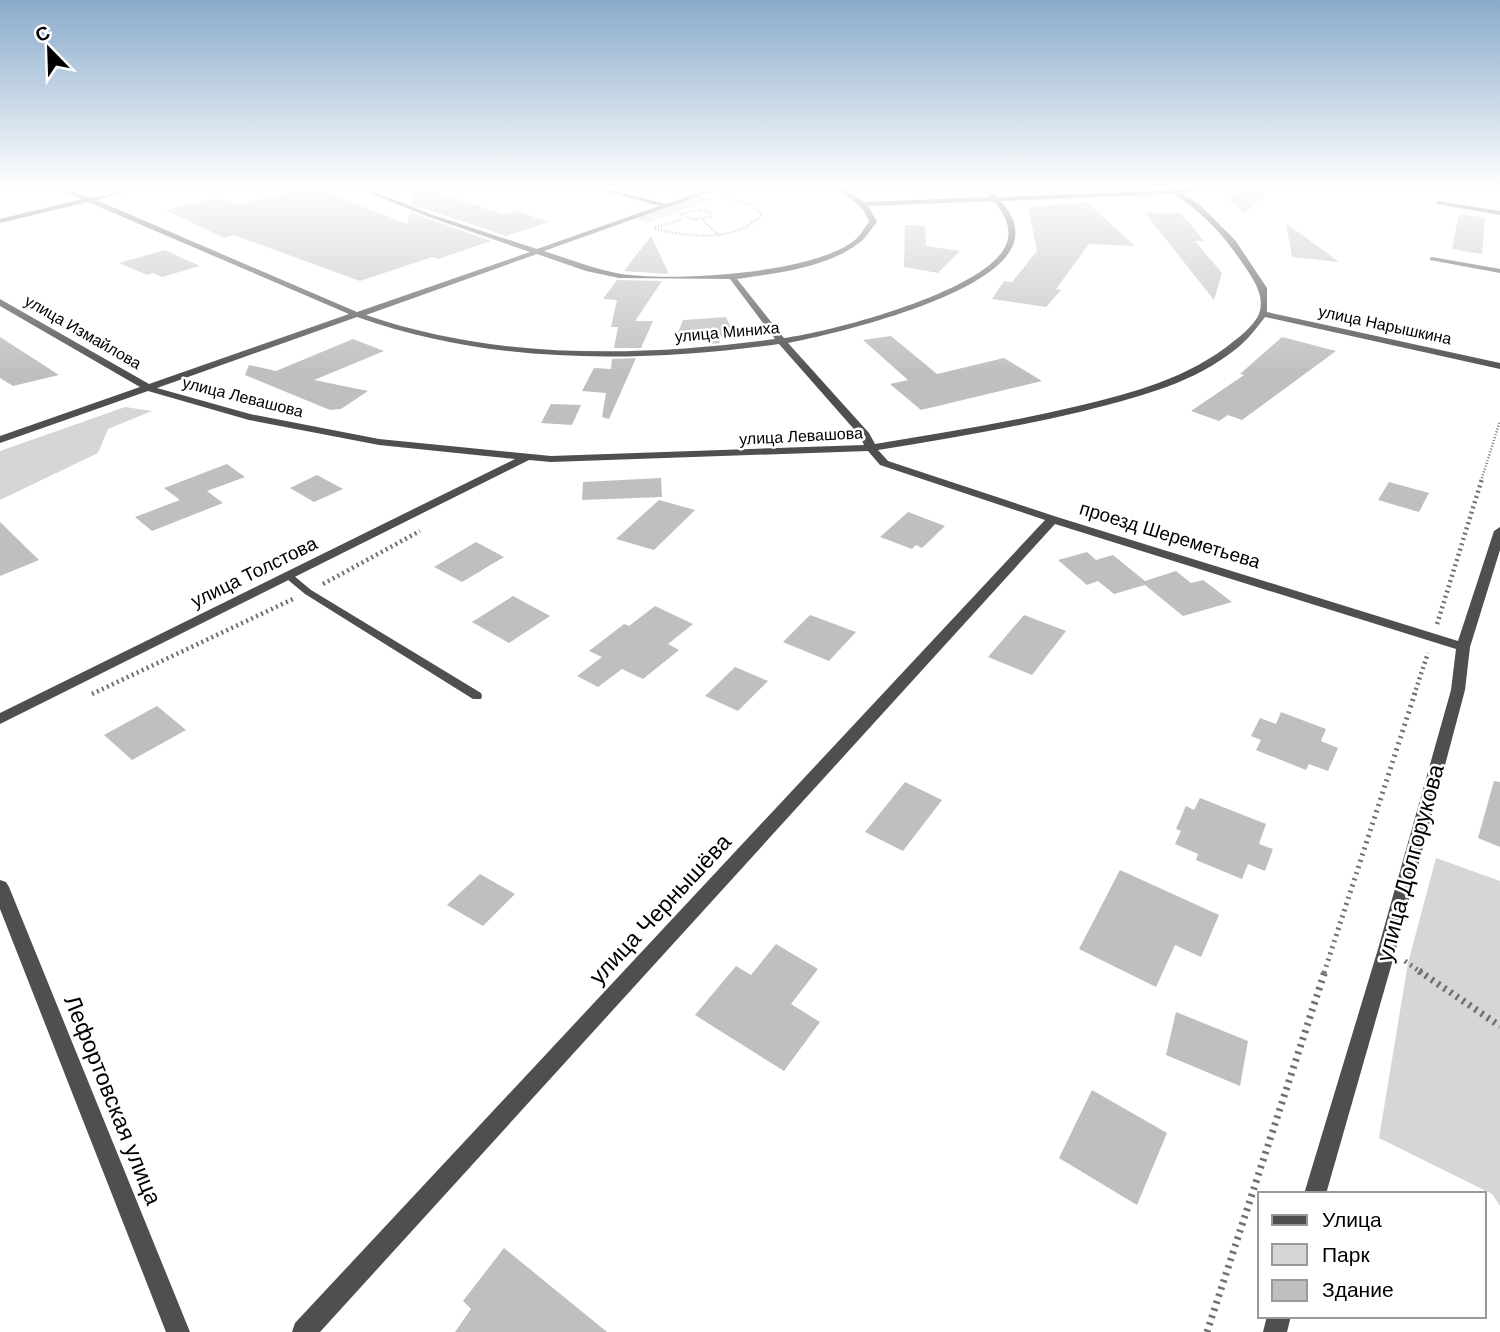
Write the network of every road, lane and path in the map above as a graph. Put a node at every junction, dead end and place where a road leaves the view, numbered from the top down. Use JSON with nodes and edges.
{"nodes":[{"id":1,"x":206,"y":250,"type":"edge"},
{"id":2,"x":842,"y":250,"type":"edge"},
{"id":3,"x":1007,"y":250,"type":"edge"},
{"id":4,"x":1237,"y":250,"type":"edge"},
{"id":5,"x":540,"y":251,"type":"joint"},
{"id":6,"x":1432,"y":259,"type":"dead end"},
{"id":7,"x":1500,"y":271,"type":"edge"},
{"id":8,"x":732,"y":277,"type":"junction"},
{"id":9,"x":0,"y":302,"type":"edge"},
{"id":10,"x":1263,"y":314,"type":"junction"},
{"id":11,"x":357,"y":316,"type":"junction"},
{"id":12,"x":782,"y":342,"type":"junction"},
{"id":13,"x":1500,"y":366,"type":"edge"},
{"id":14,"x":150,"y":388,"type":"junction"},
{"id":15,"x":1500,"y":421,"type":"edge"},
{"id":16,"x":0,"y":440,"type":"edge"},
{"id":17,"x":871,"y":448,"type":"junction"},
{"id":18,"x":525,"y":458,"type":"junction"},
{"id":19,"x":1053,"y":519,"type":"junction"},
{"id":20,"x":430,"y":525,"type":"dead end"},
{"id":21,"x":1500,"y":531,"type":"edge"},
{"id":22,"x":290,"y":576,"type":"junction"},
{"id":23,"x":308,"y":592,"type":"junction"},
{"id":24,"x":1433,"y":637,"type":"junction"},
{"id":25,"x":1464,"y":647,"type":"junction"},
{"id":26,"x":477,"y":696,"type":"dead end"},
{"id":27,"x":86,"y":697,"type":"dead end"},
{"id":28,"x":0,"y":719,"type":"edge"},
{"id":29,"x":0,"y":887,"type":"edge"},
{"id":30,"x":1387,"y":949,"type":"junction"},
{"id":31,"x":1500,"y":1026,"type":"edge"},
{"id":32,"x":1316,"y":1192,"type":"edge"},
{"id":33,"x":178,"y":1332,"type":"edge"},
{"id":34,"x":304,"y":1332,"type":"edge"},
{"id":35,"x":1207,"y":1332,"type":"edge"}],
"edges":[{"from":1,"to":11,"type":"street","name":"улица Миниха"},
{"from":2,"to":8,"type":"street"},
{"from":3,"to":12,"type":"street","name":"улица Миниха"},
{"from":4,"to":10,"type":"street"},
{"from":5,"to":8,"type":"street"},
{"from":5,"to":11,"type":"street"},
{"from":6,"to":7,"type":"lane"},
{"from":8,"to":12,"type":"street","name":"проезд Шереметьева"},
{"from":9,"to":14,"type":"street","name":"улица Измайлова"},
{"from":10,"to":13,"type":"street","name":"улица Нарышкина"},
{"from":10,"to":17,"type":"street","name":"улица Левашова"},
{"from":11,"to":12,"type":"street","name":"улица Миниха"},
{"from":11,"to":14,"type":"street"},
{"from":12,"to":17,"type":"street","name":"проезд Шереметьева"},
{"from":14,"to":16,"type":"street"},
{"from":14,"to":18,"type":"street","name":"улица Левашова"},
{"from":15,"to":24,"type":"path"},
{"from":17,"to":18,"type":"street","name":"улица Левашова"},
{"from":17,"to":19,"type":"street","name":"проезд Шереметьева"},
{"from":18,"to":22,"type":"street","name":"улица Толстова"},
{"from":19,"to":24,"type":"street","name":"проезд Шереметьева"},
{"from":19,"to":34,"type":"street","name":"улица Чернышёва"},
{"from":20,"to":23,"type":"path"},
{"from":21,"to":25,"type":"street","name":"улица Долгорукова"},
{"from":22,"to":23,"type":"lane"},
{"from":22,"to":28,"type":"street","name":"улица Толстова"},
{"from":23,"to":26,"type":"lane"},
{"from":23,"to":27,"type":"path"},
{"from":24,"to":25,"type":"street","name":"проезд Шереметьева"},
{"from":24,"to":35,"type":"path"},
{"from":25,"to":30,"type":"street","name":"улица Долгорукова"},
{"from":29,"to":33,"type":"street","name":"Лефортовская улица"},
{"from":30,"to":31,"type":"path"},
{"from":30,"to":32,"type":"street","name":"улица Долгорукова"}]}
